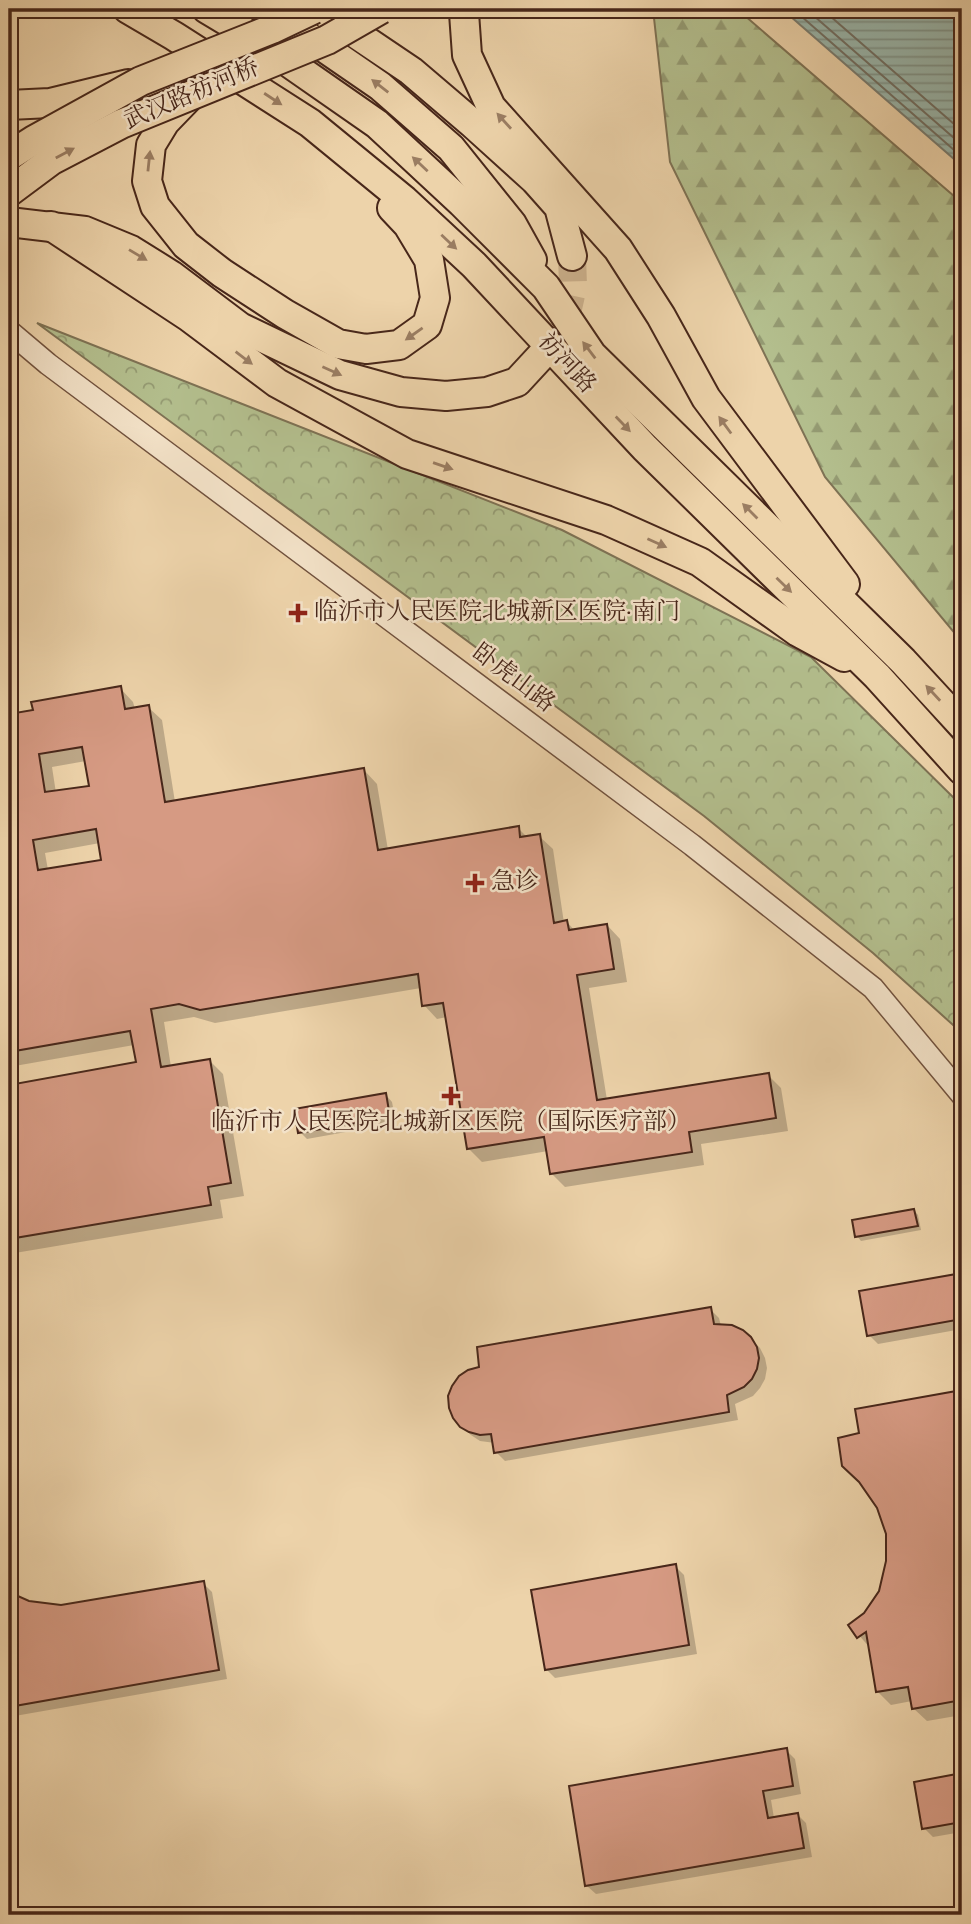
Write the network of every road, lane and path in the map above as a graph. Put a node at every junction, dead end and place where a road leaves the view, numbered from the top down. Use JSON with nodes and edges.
{"nodes":[{"id":1,"x":128,"y":9,"type":"edge"},
{"id":2,"x":207,"y":9,"type":"edge"},
{"id":3,"x":268,"y":9,"type":"edge"},
{"id":4,"x":317,"y":9,"type":"edge"},
{"id":5,"x":381,"y":9,"type":"edge"},
{"id":6,"x":465,"y":9,"type":"edge"},
{"id":7,"x":141,"y":81,"type":"junction"},
{"id":8,"x":192,"y":93,"type":"junction"},
{"id":9,"x":9,"y":105,"type":"edge"},
{"id":10,"x":310,"y":123,"type":"junction"},
{"id":11,"x":9,"y":156,"type":"edge"},
{"id":12,"x":9,"y":192,"type":"edge"},
{"id":13,"x":9,"y":222,"type":"edge"},
{"id":14,"x":51,"y":226,"type":"junction"},
{"id":15,"x":572,"y":256,"type":"tunnel mouth"},
{"id":16,"x":546,"y":287,"type":"junction"},
{"id":17,"x":9,"y":331,"type":"edge"},
{"id":18,"x":541,"y":356,"type":"tunnel mouth"},
{"id":19,"x":903,"y":662,"type":"junction"},
{"id":20,"x":877,"y":676,"type":"junction"},
{"id":21,"x":962,"y":725,"type":"edge"},
{"id":22,"x":962,"y":770,"type":"edge"},
{"id":23,"x":962,"y":1095,"type":"edge"}],
"edges":[{"from":1,"to":10,"type":"main road","name":"祊河路","one_way":true},
{"from":16,"to":2,"type":"main road","name":"祊河路","one_way":true},
{"from":16,"to":3,"type":"main road","one_way":true},
{"from":4,"to":7,"type":"main road","name":"武汉路祊河桥","bridge":true},
{"from":4,"to":15,"type":"main road"},
{"from":5,"to":8,"type":"main road","name":"武汉路祊河桥","bridge":true},
{"from":19,"to":6,"type":"main road","one_way":true},
{"from":7,"to":9,"type":"main road","bridge":true},
{"from":7,"to":11,"type":"main road","name":"武汉路祊河桥","bridge":true},
{"from":10,"to":8,"type":"main road","one_way":true},
{"from":12,"to":8,"type":"main road","name":"武汉路祊河桥","one_way":true,"bridge":true},
{"from":10,"to":20,"type":"main road","name":"祊河路","one_way":true},
{"from":13,"to":14,"type":"main road"},
{"from":14,"to":18,"type":"main road","one_way":true},
{"from":14,"to":20,"type":"main road","one_way":true},
{"from":19,"to":16,"type":"main road","name":"祊河路","one_way":true},
{"from":17,"to":23,"type":"street","name":"卧虎山路"},
{"from":21,"to":19,"type":"main road","name":"祊河路","one_way":true},
{"from":20,"to":22,"type":"main road","name":"祊河路"}]}
